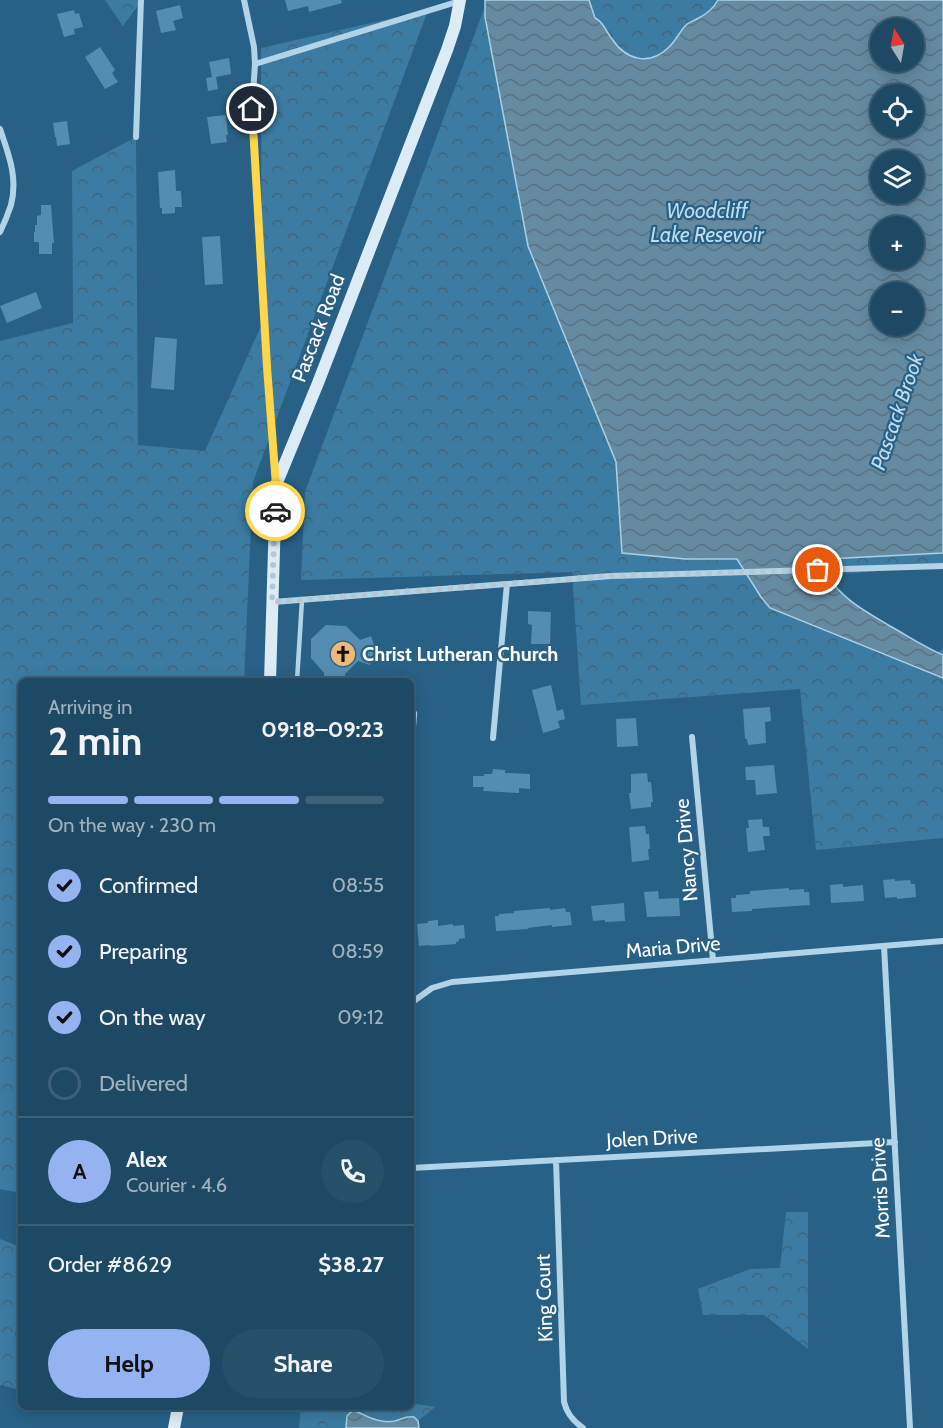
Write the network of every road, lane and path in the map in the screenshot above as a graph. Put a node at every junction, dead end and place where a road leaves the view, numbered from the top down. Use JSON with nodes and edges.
{"nodes":[{"id":1,"x":141,"y":0,"type":"edge"},
{"id":2,"x":244,"y":0,"type":"edge"},
{"id":3,"x":460,"y":1,"type":"edge"},
{"id":4,"x":255,"y":64,"type":"junction"},
{"id":5,"x":0,"y":129,"type":"edge"},
{"id":6,"x":136,"y":137,"type":"dead end"},
{"id":7,"x":0,"y":232,"type":"edge"},
{"id":8,"x":276,"y":485,"type":"junction"},
{"id":9,"x":943,"y":566,"type":"edge"},
{"id":10,"x":507,"y":584,"type":"junction"},
{"id":11,"x":302,"y":600,"type":"junction"},
{"id":12,"x":272,"y":602,"type":"junction"},
{"id":13,"x":270,"y":678,"type":"edge"},
{"id":14,"x":297,"y":678,"type":"edge"},
{"id":15,"x":415,"y":713,"type":"dead end"},
{"id":16,"x":414,"y":724,"type":"edge"},
{"id":17,"x":692,"y":737,"type":"dead end"},
{"id":18,"x":493,"y":738,"type":"dead end"},
{"id":19,"x":943,"y":941,"type":"edge"},
{"id":20,"x":884,"y":946,"type":"junction"},
{"id":21,"x":713,"y":960,"type":"junction"},
{"id":22,"x":414,"y":1001,"type":"edge"},
{"id":23,"x":894,"y":1142,"type":"junction"},
{"id":24,"x":556,"y":1160,"type":"junction"},
{"id":25,"x":414,"y":1168,"type":"edge"},
{"id":26,"x":177,"y":1410,"type":"edge"},
{"id":27,"x":577,"y":1427,"type":"edge"},
{"id":28,"x":174,"y":1428,"type":"edge"},
{"id":29,"x":910,"y":1428,"type":"edge"}],
"edges":[{"from":1,"to":6,"type":"street"},
{"from":2,"to":4,"type":"street"},
{"from":3,"to":4,"type":"street"},
{"from":3,"to":8,"type":"street","name":"Pascack Road"},
{"from":4,"to":8,"type":"street"},
{"from":5,"to":7,"type":"street"},
{"from":8,"to":12,"type":"street","name":"Pascack Road"},
{"from":9,"to":10,"type":"street"},
{"from":10,"to":11,"type":"street"},
{"from":10,"to":18,"type":"street"},
{"from":11,"to":12,"type":"street"},
{"from":11,"to":14,"type":"lane"},
{"from":12,"to":13,"type":"street","name":"Pascack Road"},
{"from":15,"to":16,"type":"lane"},
{"from":17,"to":21,"type":"street","name":"Nancy Drive"},
{"from":19,"to":20,"type":"street","name":"Maria Drive"},
{"from":20,"to":21,"type":"street","name":"Maria Drive"},
{"from":20,"to":23,"type":"street","name":"Morris Drive"},
{"from":21,"to":22,"type":"street","name":"Maria Drive"},
{"from":23,"to":24,"type":"street","name":"Jolen Drive"},
{"from":23,"to":29,"type":"street","name":"Morris Drive"},
{"from":24,"to":25,"type":"street","name":"Jolen Drive"},
{"from":24,"to":27,"type":"street","name":"King Court"},
{"from":26,"to":28,"type":"street"}]}
